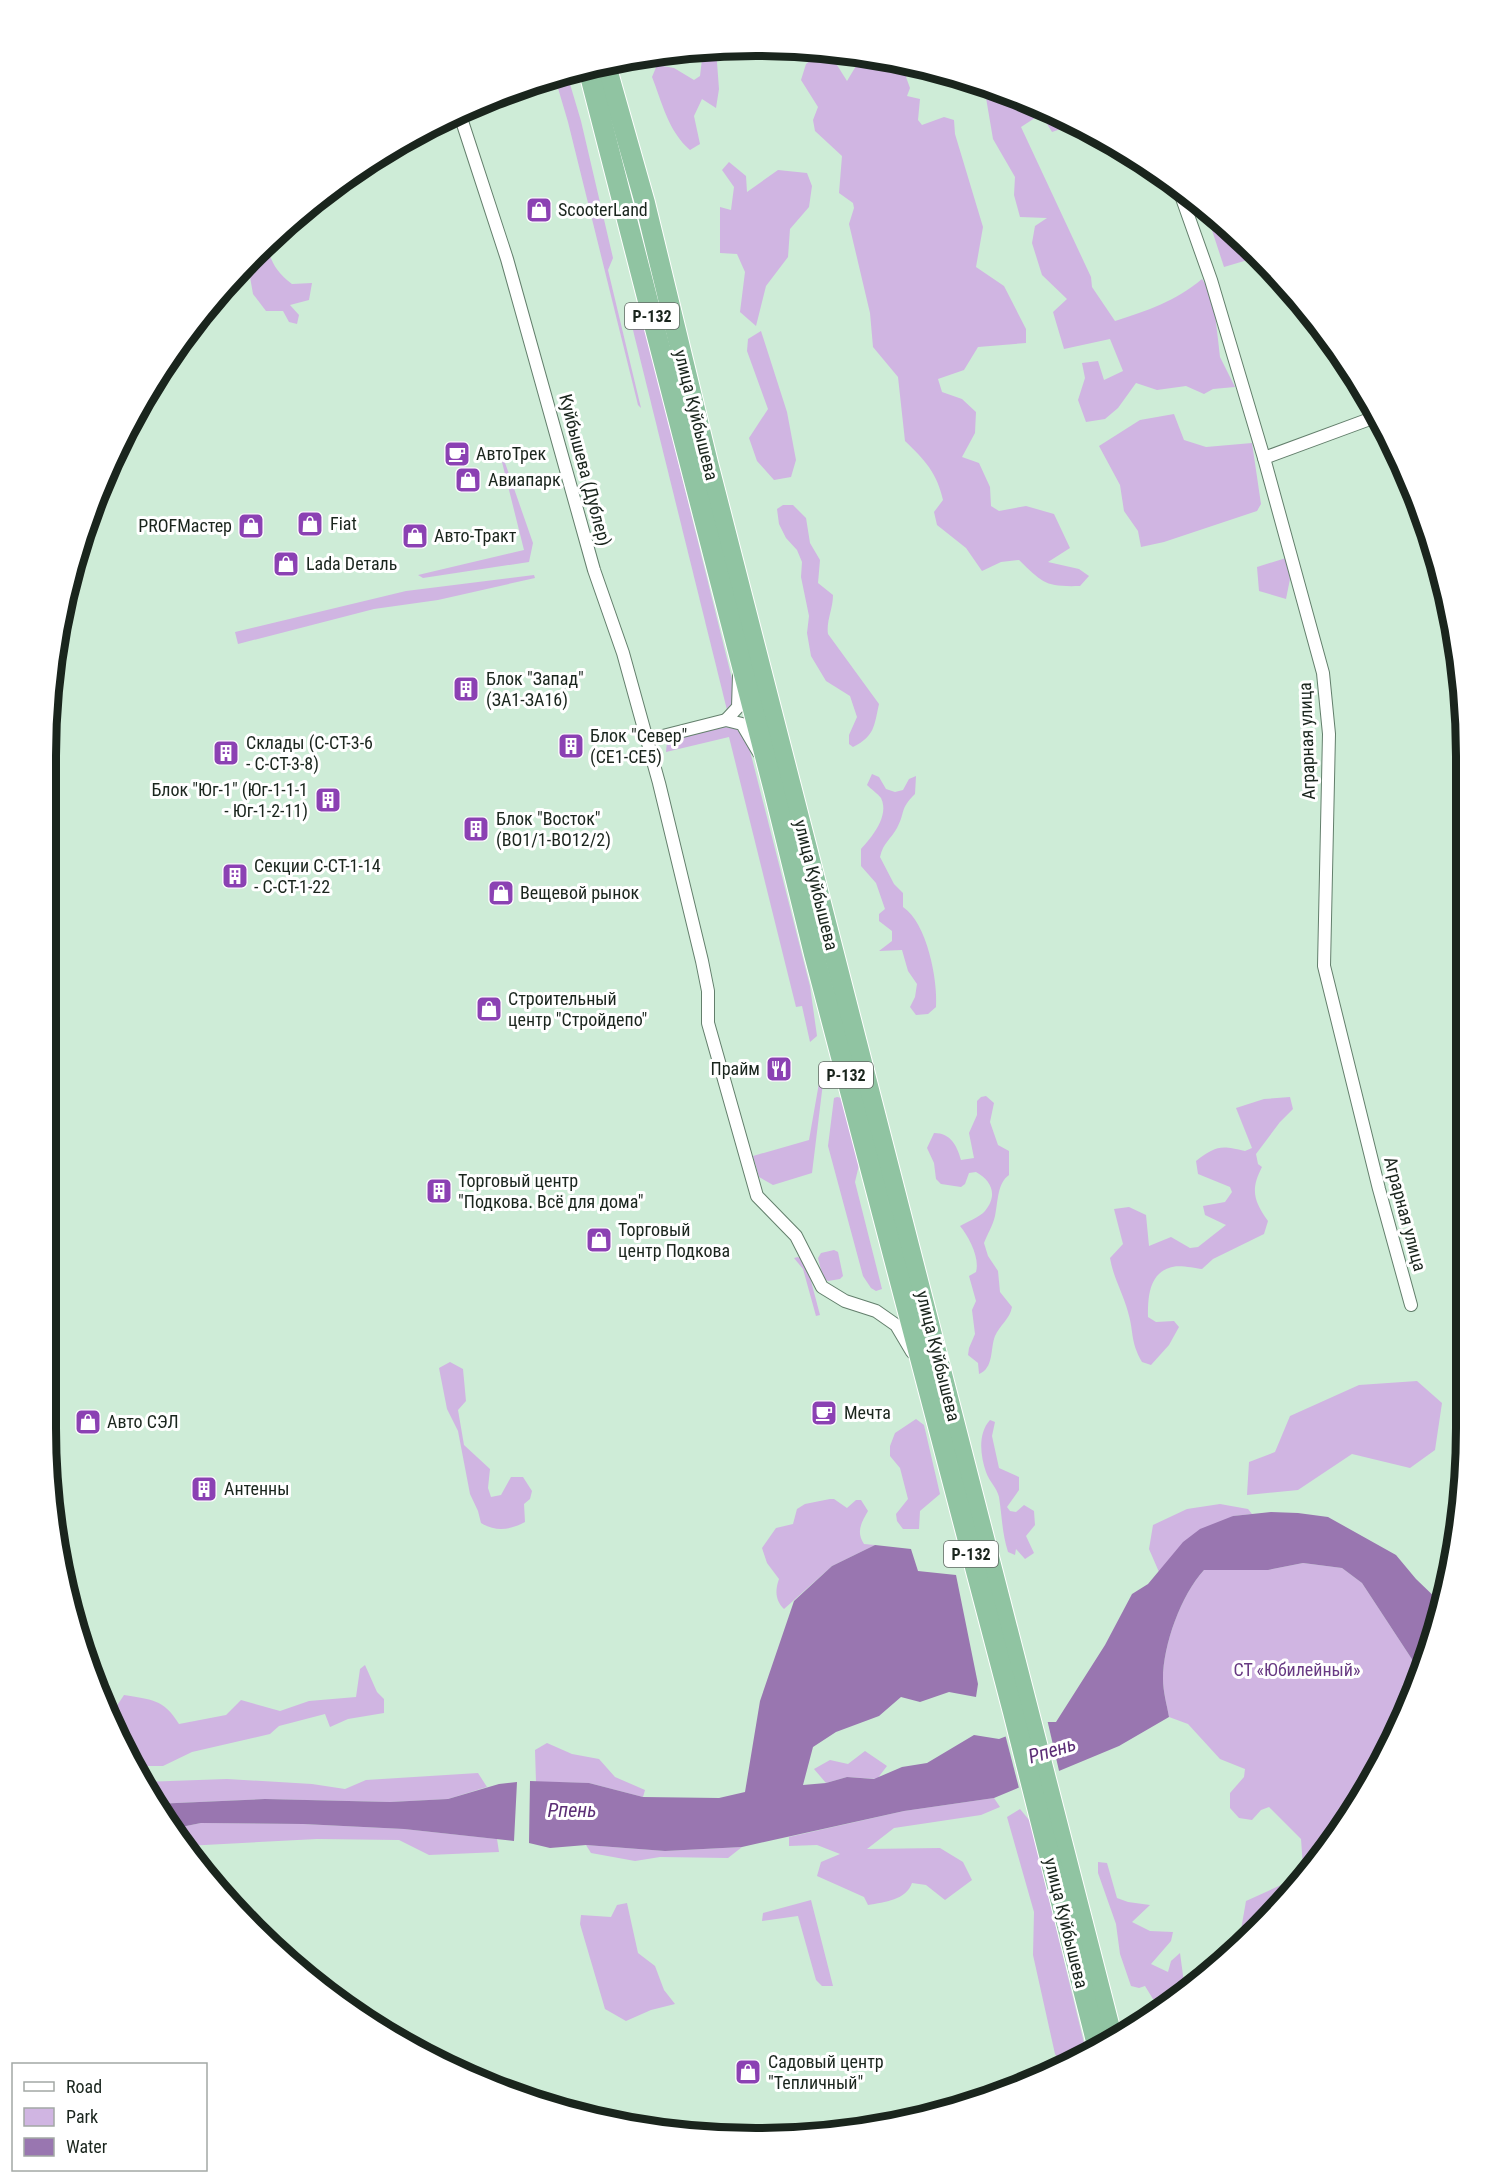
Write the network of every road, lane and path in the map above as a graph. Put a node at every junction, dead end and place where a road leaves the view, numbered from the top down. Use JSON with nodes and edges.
{"nodes":[{"id":1,"x":608,"y":72,"type":"edge"},
{"id":2,"x":590,"y":76,"type":"edge"},
{"id":3,"x":462,"y":121,"type":"edge"},
{"id":4,"x":1183,"y":201,"type":"edge"},
{"id":5,"x":1370,"y":419,"type":"edge"},
{"id":6,"x":1264,"y":458,"type":"junction"},
{"id":7,"x":736,"y":643,"type":"junction"},
{"id":8,"x":726,"y":720,"type":"junction"},
{"id":9,"x":647,"y":740,"type":"junction"},
{"id":10,"x":774,"y":792,"type":"junction"},
{"id":11,"x":1411,"y":1305,"type":"dead end"},
{"id":12,"x":929,"y":1396,"type":"junction"},
{"id":13,"x":1021,"y":1710,"type":"junction"},
{"id":14,"x":1042,"y":1795,"type":"junction"},
{"id":15,"x":1110,"y":2031,"type":"edge"},
{"id":16,"x":1096,"y":2039,"type":"edge"}],
"edges":[{"from":1,"to":13,"type":"highway","name":"улица Куйбышева","number":"Р-132"},
{"from":2,"to":7,"type":"highway","name":"улица Куйбышева","number":"Р-132"},
{"from":3,"to":9,"type":"street","name":"Куйбышева (Дублер)"},
{"from":4,"to":6,"type":"street","name":"Аграрная улица"},
{"from":5,"to":6,"type":"street"},
{"from":6,"to":11,"type":"street","name":"Аграрная улица"},
{"from":7,"to":8,"type":"street"},
{"from":7,"to":10,"type":"highway","name":"улица Куйбышева","number":"Р-132"},
{"from":8,"to":9,"type":"street"},
{"from":8,"to":10,"type":"street"},
{"from":9,"to":12,"type":"street","name":"Куйбышева (Дублер)"},
{"from":10,"to":12,"type":"highway","name":"улица Куйбышева","number":"Р-132"},
{"from":12,"to":13,"type":"highway","name":"улица Куйбышева","number":"Р-132"},
{"from":13,"to":14,"type":"highway","number":"Р-132"},
{"from":14,"to":15,"type":"highway","name":"улица Куйбышева","number":"Р-132"},
{"from":14,"to":16,"type":"highway","name":"улица Куйбышева","number":"Р-132"}]}
